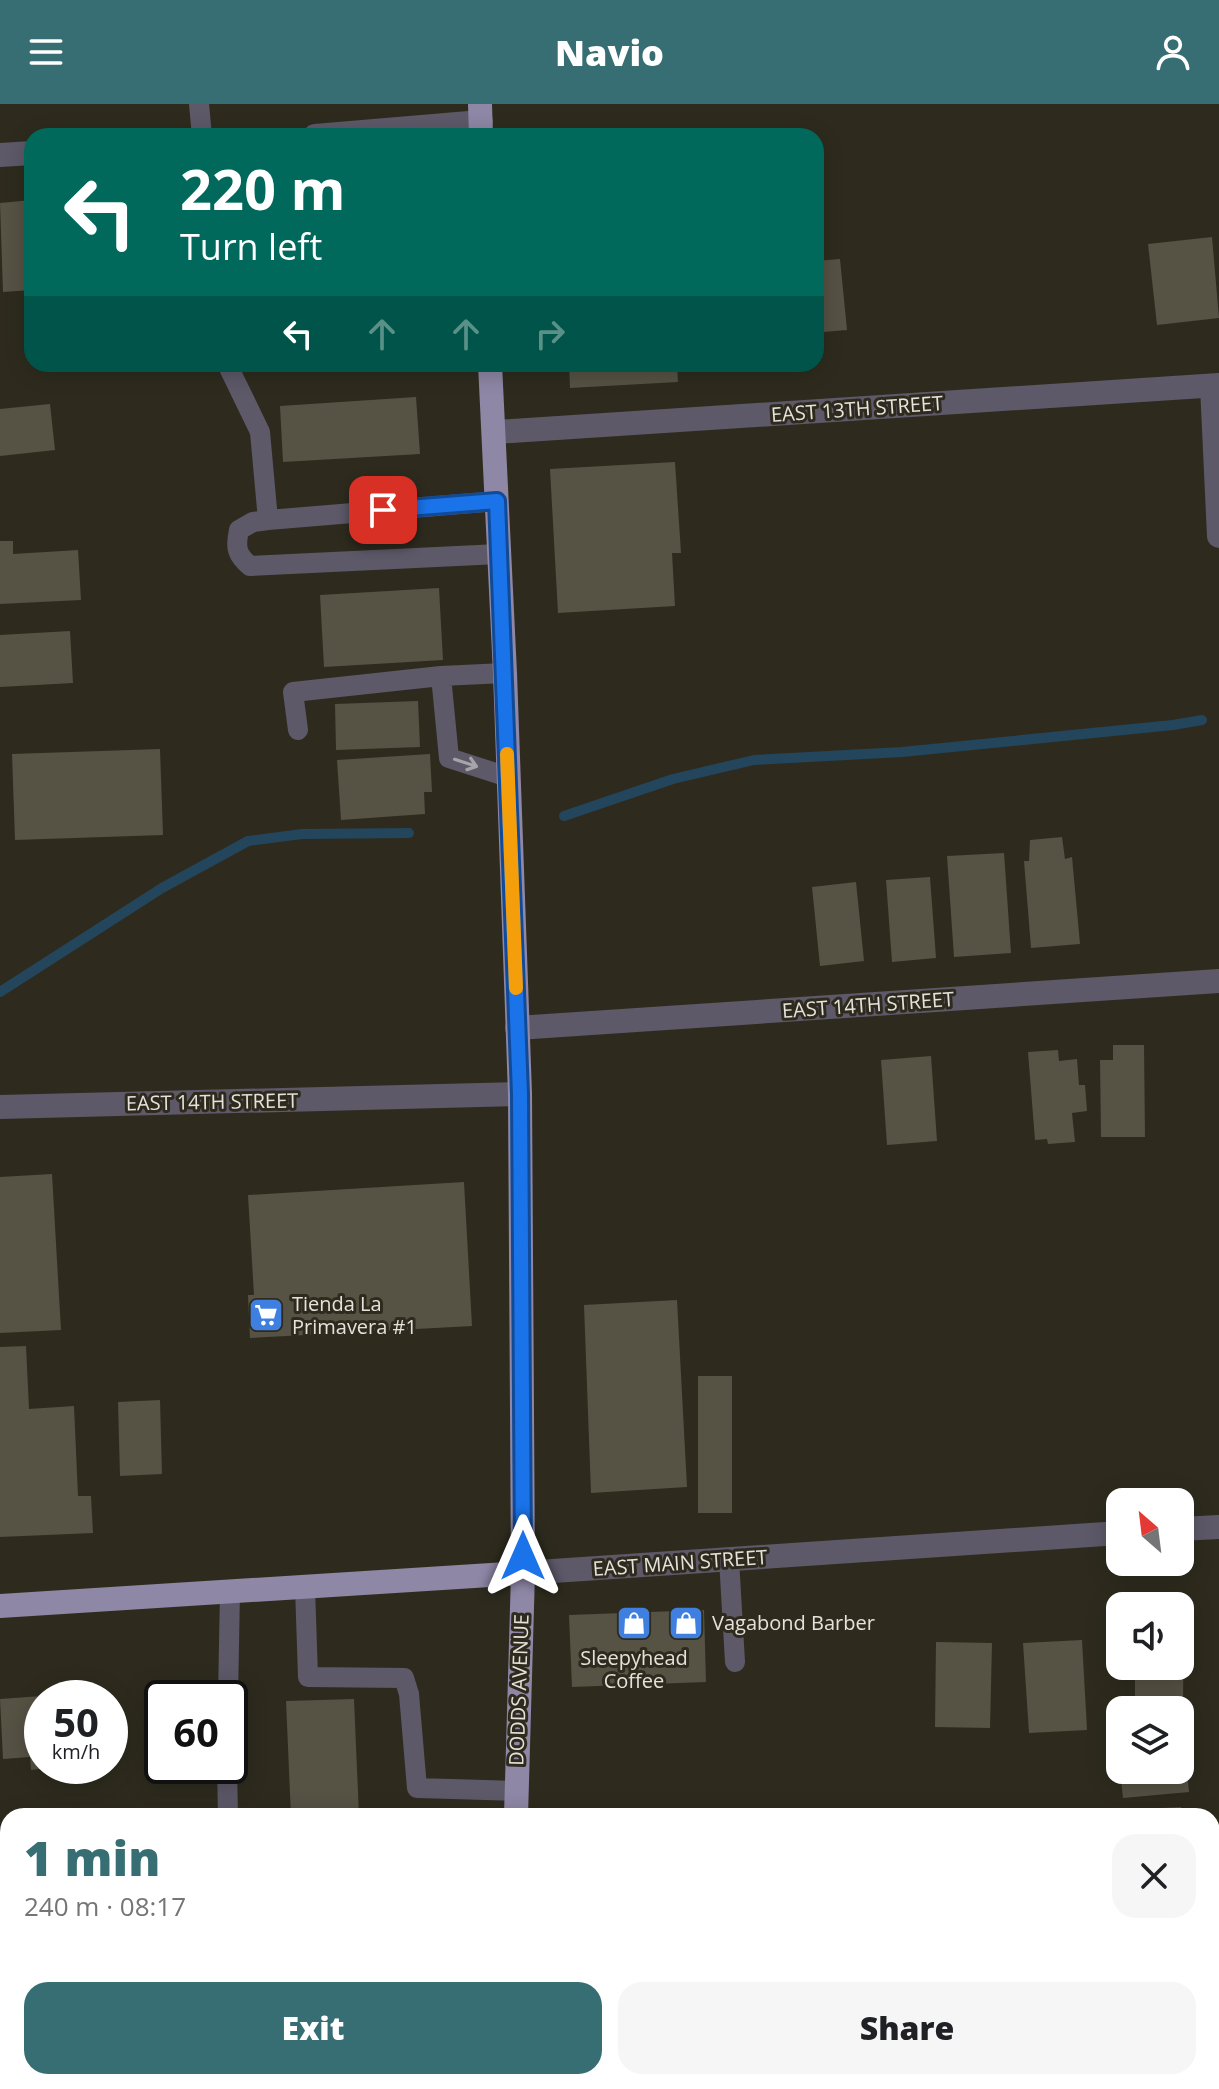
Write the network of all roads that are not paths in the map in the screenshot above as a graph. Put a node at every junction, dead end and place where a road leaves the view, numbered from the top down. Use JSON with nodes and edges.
{"nodes":[{"id":1,"x":199,"y":104,"type":"edge"},
{"id":2,"x":481,"y":121,"type":"edge"},
{"id":3,"x":201,"y":128,"type":"edge"},
{"id":4,"x":409,"y":128,"type":"edge"},
{"id":5,"x":24,"y":154,"type":"edge"},
{"id":6,"x":0,"y":155,"type":"edge"},
{"id":7,"x":231,"y":372,"type":"edge"},
{"id":8,"x":491,"y":372,"type":"edge"},
{"id":9,"x":1215,"y":386,"type":"edge"},
{"id":10,"x":495,"y":432,"type":"junction"},
{"id":11,"x":497,"y":501,"type":"junction"},
{"id":12,"x":268,"y":520,"type":"junction"},
{"id":13,"x":1219,"y":536,"type":"edge"},
{"id":14,"x":499,"y":554,"type":"junction"},
{"id":15,"x":505,"y":673,"type":"junction"},
{"id":16,"x":441,"y":676,"type":"junction"},
{"id":17,"x":298,"y":730,"type":"dead end"},
{"id":18,"x":508,"y":777,"type":"junction"},
{"id":19,"x":1219,"y":981,"type":"edge"},
{"id":20,"x":517,"y":1028,"type":"junction"},
{"id":21,"x":520,"y":1094,"type":"junction"},
{"id":22,"x":0,"y":1107,"type":"edge"},
{"id":23,"x":1219,"y":1527,"type":"edge"},
{"id":24,"x":1194,"y":1528,"type":"edge"},
{"id":25,"x":1106,"y":1534,"type":"edge"},
{"id":26,"x":729,"y":1559,"type":"junction"},
{"id":27,"x":523,"y":1573,"type":"junction"},
{"id":28,"x":305,"y":1587,"type":"junction"},
{"id":29,"x":230,"y":1592,"type":"junction"},
{"id":30,"x":0,"y":1606,"type":"edge"},
{"id":31,"x":735,"y":1662,"type":"dead end"},
{"id":32,"x":228,"y":1680,"type":"edge"},
{"id":33,"x":227,"y":1784,"type":"edge"},
{"id":34,"x":517,"y":1791,"type":"junction"},
{"id":35,"x":228,"y":1808,"type":"edge"},
{"id":36,"x":516,"y":1808,"type":"edge"}],
"edges":[{"from":1,"to":3,"type":"lane"},
{"from":2,"to":4,"type":"street"},
{"from":5,"to":6,"type":"street"},
{"from":7,"to":12,"type":"lane"},
{"from":8,"to":10,"type":"main road","name":"DODDS AVENUE"},
{"from":9,"to":10,"type":"street","name":"EAST 13TH STREET"},
{"from":9,"to":13,"type":"street"},
{"from":10,"to":11,"type":"main road","name":"DODDS AVENUE"},
{"from":11,"to":12,"type":"lane"},
{"from":11,"to":14,"type":"main road","name":"DODDS AVENUE"},
{"from":12,"to":14,"type":"lane"},
{"from":14,"to":15,"type":"main road","name":"DODDS AVENUE"},
{"from":15,"to":16,"type":"lane"},
{"from":15,"to":18,"type":"main road","name":"DODDS AVENUE"},
{"from":16,"to":17,"type":"lane"},
{"from":16,"to":18,"type":"lane","one_way":true},
{"from":18,"to":20,"type":"main road","name":"DODDS AVENUE"},
{"from":19,"to":20,"type":"street","name":"EAST 14TH STREET"},
{"from":20,"to":21,"type":"main road","name":"DODDS AVENUE"},
{"from":21,"to":22,"type":"street","name":"EAST 14TH STREET"},
{"from":21,"to":27,"type":"main road","name":"DODDS AVENUE"},
{"from":23,"to":24,"type":"street"},
{"from":25,"to":26,"type":"street","name":"EAST MAIN STREET"},
{"from":26,"to":27,"type":"street","name":"EAST MAIN STREET"},
{"from":26,"to":31,"type":"lane"},
{"from":27,"to":28,"type":"main road","name":"EAST MAIN STREET"},
{"from":27,"to":34,"type":"main road","name":"DODDS AVENUE"},
{"from":28,"to":29,"type":"main road","name":"EAST MAIN STREET"},
{"from":28,"to":34,"type":"lane"},
{"from":29,"to":30,"type":"main road","name":"EAST MAIN STREET"},
{"from":29,"to":32,"type":"lane"},
{"from":33,"to":35,"type":"lane"},
{"from":34,"to":36,"type":"main road","name":"DODDS AVENUE"}]}
